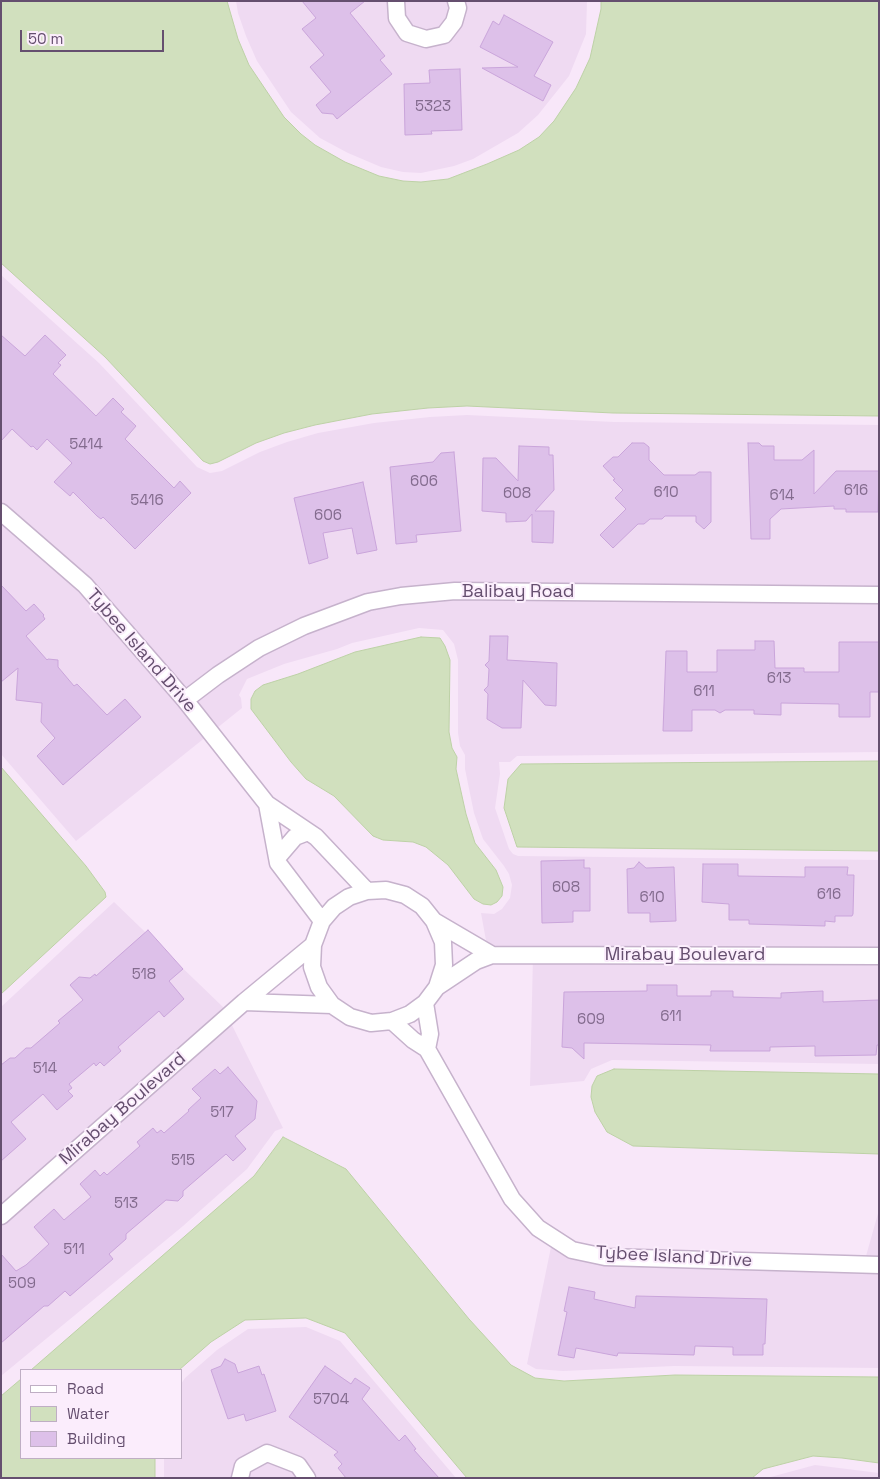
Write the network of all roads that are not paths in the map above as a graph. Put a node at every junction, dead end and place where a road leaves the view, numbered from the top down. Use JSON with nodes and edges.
{"nodes":[{"id":1,"x":396,"y":1,"type":"edge"},
{"id":2,"x":456,"y":1,"type":"edge"},
{"id":3,"x":1,"y":512,"type":"edge"},
{"id":4,"x":879,"y":594,"type":"edge"},
{"id":5,"x":185,"y":700,"type":"junction"},
{"id":6,"x":266,"y":804,"type":"junction"},
{"id":7,"x":308,"y":832,"type":"junction"},
{"id":8,"x":277,"y":858,"type":"junction"},
{"id":9,"x":366,"y":891,"type":"junction"},
{"id":10,"x":322,"y":921,"type":"junction"},
{"id":11,"x":434,"y":921,"type":"junction"},
{"id":12,"x":313,"y":945,"type":"junction"},
{"id":13,"x":492,"y":955,"type":"junction"},
{"id":14,"x":879,"y":956,"type":"edge"},
{"id":15,"x":437,"y":987,"type":"junction"},
{"id":16,"x":244,"y":1002,"type":"junction"},
{"id":17,"x":426,"y":1003,"type":"junction"},
{"id":18,"x":332,"y":1004,"type":"junction"},
{"id":19,"x":392,"y":1021,"type":"junction"},
{"id":20,"x":428,"y":1049,"type":"junction"},
{"id":21,"x":1,"y":1216,"type":"edge"},
{"id":22,"x":879,"y":1265,"type":"edge"},
{"id":23,"x":240,"y":1478,"type":"edge"},
{"id":24,"x":307,"y":1478,"type":"edge"}],
"edges":[{"from":1,"to":2,"type":"street"},
{"from":3,"to":5,"type":"street","name":"Tybee Island Drive"},
{"from":4,"to":5,"type":"street","name":"Balibay Road"},
{"from":5,"to":6,"type":"street","name":"Tybee Island Drive"},
{"from":6,"to":7,"type":"street","name":"Tybee Island Drive"},
{"from":6,"to":8,"type":"street","name":"Tybee Island Drive"},
{"from":7,"to":8,"type":"street"},
{"from":7,"to":9,"type":"street","name":"Tybee Island Drive"},
{"from":8,"to":10,"type":"street","name":"Tybee Island Drive"},
{"from":9,"to":10,"type":"street","name":"Mirabay Boulevard"},
{"from":9,"to":11,"type":"street","name":"Mirabay Boulevard"},
{"from":10,"to":12,"type":"street","name":"Mirabay Boulevard"},
{"from":11,"to":13,"type":"street","name":"Mirabay Boulevard"},
{"from":11,"to":15,"type":"street","name":"Mirabay Boulevard"},
{"from":12,"to":16,"type":"street","name":"Mirabay Boulevard"},
{"from":12,"to":18,"type":"street","name":"Mirabay Boulevard"},
{"from":13,"to":14,"type":"street","name":"Mirabay Boulevard"},
{"from":13,"to":15,"type":"street","name":"Mirabay Boulevard"},
{"from":15,"to":17,"type":"street","name":"Mirabay Boulevard"},
{"from":16,"to":18,"type":"street"},
{"from":16,"to":21,"type":"street","name":"Mirabay Boulevard"},
{"from":17,"to":19,"type":"street","name":"Mirabay Boulevard"},
{"from":17,"to":20,"type":"street"},
{"from":18,"to":19,"type":"street","name":"Mirabay Boulevard"},
{"from":19,"to":20,"type":"street","name":"Tybee Island Drive"},
{"from":20,"to":22,"type":"street","name":"Tybee Island Drive"},
{"from":23,"to":24,"type":"street"}]}
